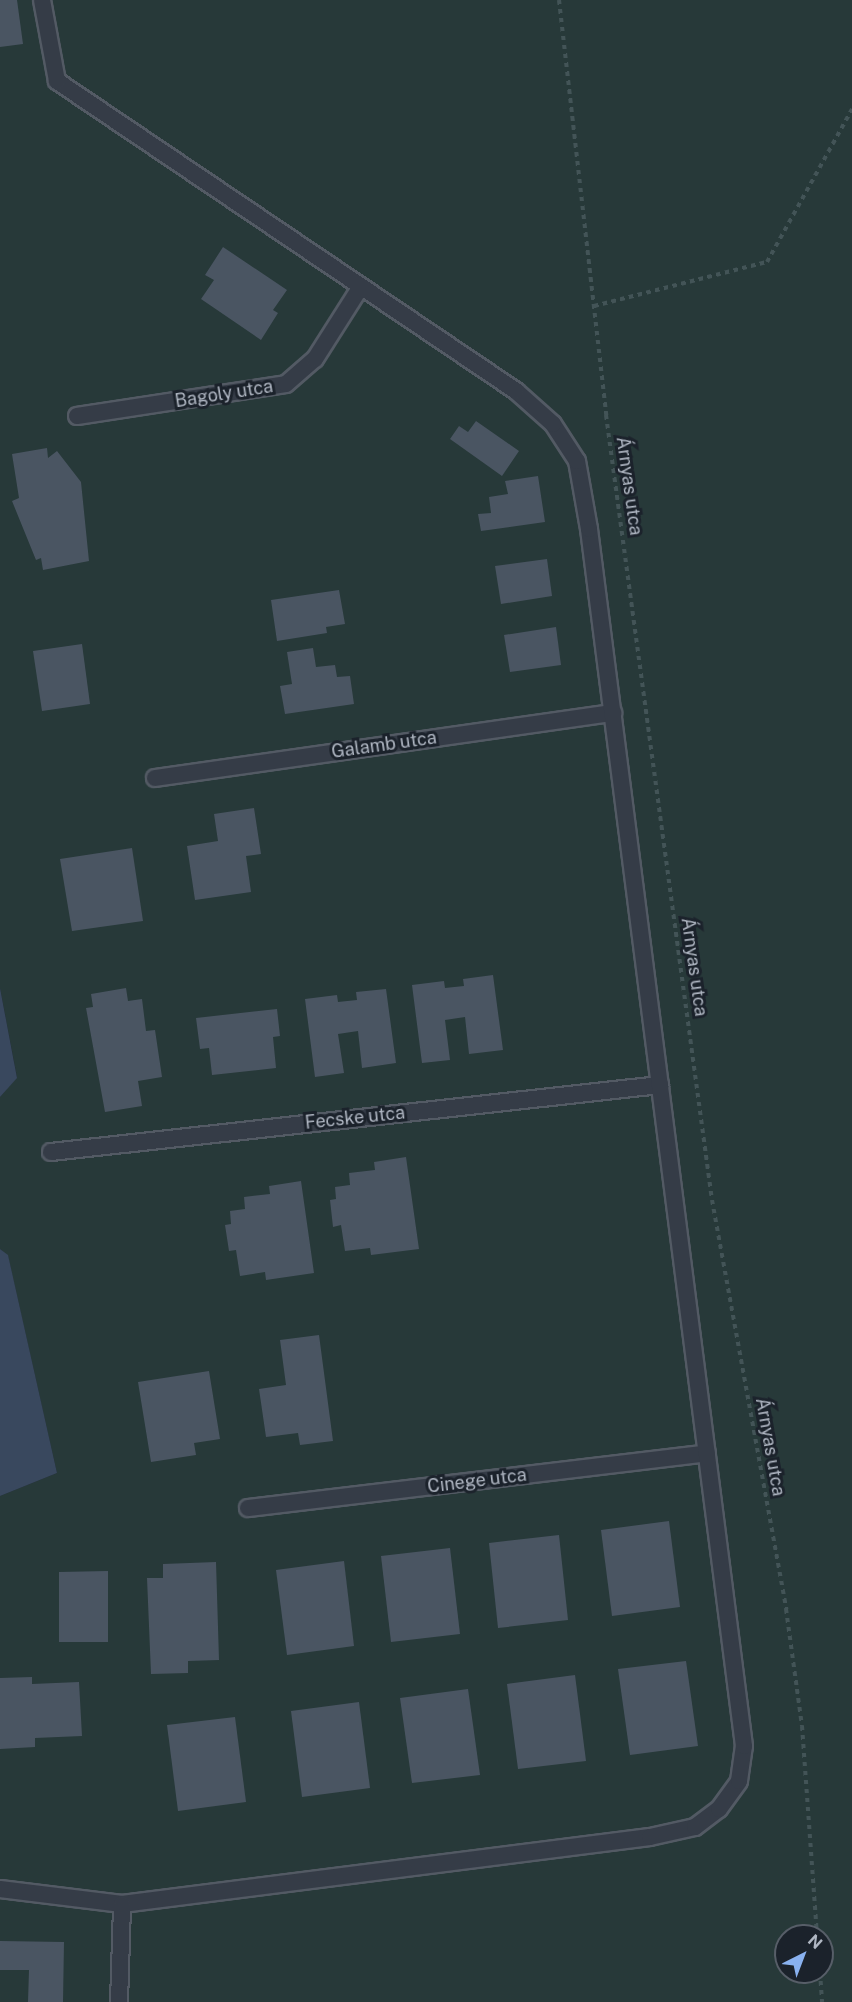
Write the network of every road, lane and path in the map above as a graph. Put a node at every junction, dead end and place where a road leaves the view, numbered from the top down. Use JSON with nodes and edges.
{"nodes":[{"id":1,"x":42,"y":0,"type":"edge"},
{"id":2,"x":559,"y":0,"type":"edge"},
{"id":3,"x":852,"y":109,"type":"edge"},
{"id":4,"x":360,"y":288,"type":"junction"},
{"id":5,"x":594,"y":306,"type":"junction"},
{"id":6,"x":77,"y":416,"type":"dead end"},
{"id":7,"x":613,"y":713,"type":"junction"},
{"id":8,"x":155,"y":778,"type":"dead end"},
{"id":9,"x":660,"y":1085,"type":"junction"},
{"id":10,"x":51,"y":1152,"type":"dead end"},
{"id":11,"x":706,"y":1453,"type":"junction"},
{"id":12,"x":248,"y":1508,"type":"dead end"},
{"id":13,"x":0,"y":1889,"type":"edge"},
{"id":14,"x":122,"y":1904,"type":"junction"},
{"id":15,"x":816,"y":1924,"type":"edge"},
{"id":16,"x":821,"y":1984,"type":"edge"},
{"id":17,"x":119,"y":2002,"type":"edge"},
{"id":18,"x":822,"y":2002,"type":"edge"}],
"edges":[{"from":1,"to":4,"type":"lane"},
{"from":2,"to":5,"type":"path","name":"Árnyas utca"},
{"from":3,"to":5,"type":"path"},
{"from":4,"to":6,"type":"lane","name":"Bagoly utca"},
{"from":4,"to":7,"type":"lane"},
{"from":5,"to":15,"type":"path","name":"Árnyas utca"},
{"from":7,"to":8,"type":"lane","name":"Galamb utca"},
{"from":7,"to":9,"type":"lane"},
{"from":9,"to":10,"type":"lane","name":"Fecske utca"},
{"from":9,"to":11,"type":"lane"},
{"from":11,"to":12,"type":"lane","name":"Cinege utca"},
{"from":11,"to":14,"type":"lane"},
{"from":13,"to":14,"type":"lane"},
{"from":14,"to":17,"type":"lane"},
{"from":16,"to":18,"type":"path"}]}
